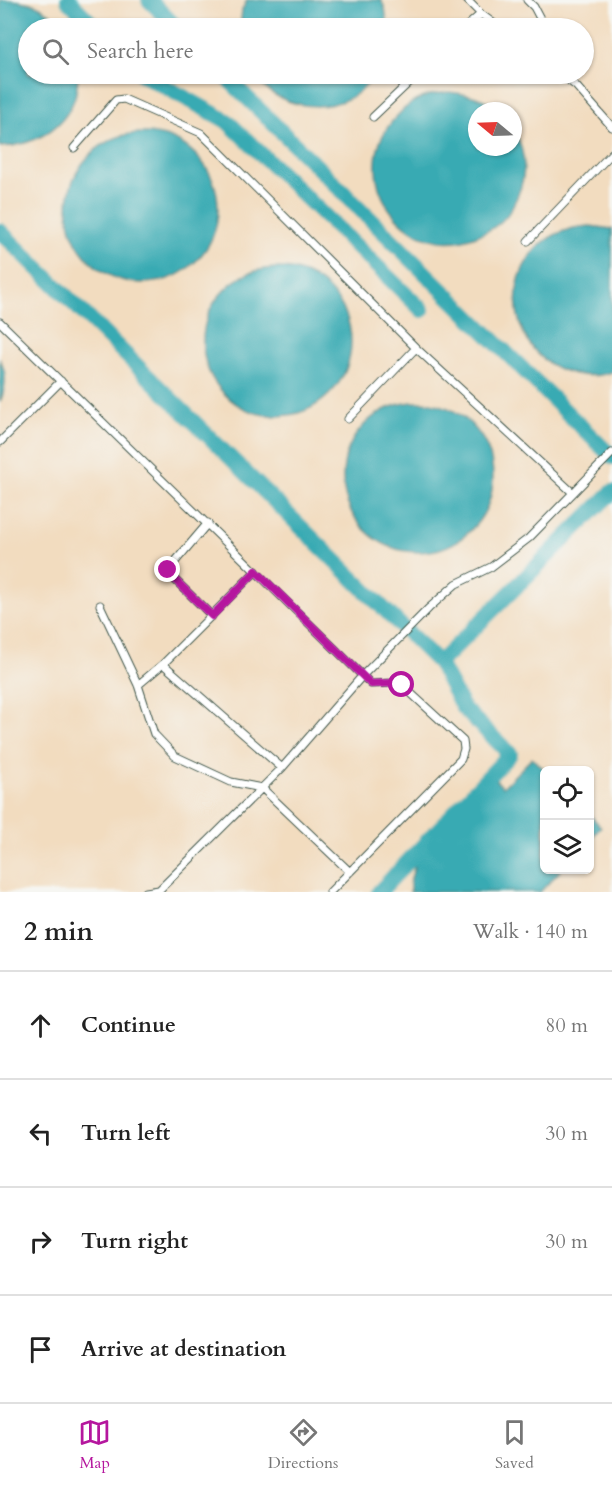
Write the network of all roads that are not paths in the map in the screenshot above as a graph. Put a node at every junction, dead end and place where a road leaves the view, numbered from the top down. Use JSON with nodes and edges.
{"nodes":[{"id":1,"x":467,"y":0,"type":"edge"},
{"id":2,"x":527,"y":0,"type":"edge"},
{"id":3,"x":480,"y":14,"type":"junction"},
{"id":4,"x":476,"y":18,"type":"edge"},
{"id":5,"x":486,"y":18,"type":"edge"},
{"id":6,"x":540,"y":18,"type":"edge"},
{"id":7,"x":408,"y":84,"type":"edge"},
{"id":8,"x":573,"y":84,"type":"edge"},
{"id":9,"x":576,"y":86,"type":"joint"},
{"id":10,"x":373,"y":117,"type":"dead end"},
{"id":11,"x":612,"y":127,"type":"edge"},
{"id":12,"x":74,"y":148,"type":"dead end"},
{"id":13,"x":612,"y":153,"type":"edge"},
{"id":14,"x":528,"y":241,"type":"dead end"},
{"id":15,"x":0,"y":322,"type":"edge"},
{"id":16,"x":416,"y":348,"type":"junction"},
{"id":17,"x":61,"y":381,"type":"junction"},
{"id":18,"x":348,"y":419,"type":"dead end"},
{"id":19,"x":0,"y":442,"type":"edge"},
{"id":20,"x":612,"y":453,"type":"edge"},
{"id":21,"x":572,"y":492,"type":"junction"},
{"id":22,"x":208,"y":523,"type":"junction"},
{"id":23,"x":256,"y":571,"type":"junction"},
{"id":24,"x":100,"y":604,"type":"dead end"},
{"id":25,"x":212,"y":616,"type":"junction"},
{"id":26,"x":163,"y":664,"type":"junction"},
{"id":27,"x":363,"y":675,"type":"junction"},
{"id":28,"x":138,"y":685,"type":"junction"},
{"id":29,"x":282,"y":768,"type":"junction"},
{"id":30,"x":262,"y":788,"type":"junction"},
{"id":31,"x":350,"y":872,"type":"junction"},
{"id":32,"x":159,"y":891,"type":"edge"},
{"id":33,"x":146,"y":892,"type":"edge"},
{"id":34,"x":330,"y":892,"type":"edge"}],
"edges":[{"from":1,"to":3,"type":"lane"},
{"from":2,"to":6,"type":"lane"},
{"from":3,"to":4,"type":"lane"},
{"from":3,"to":5,"type":"lane"},
{"from":7,"to":10,"type":"lane"},
{"from":8,"to":9,"type":"lane"},
{"from":9,"to":11,"type":"lane"},
{"from":12,"to":16,"type":"lane"},
{"from":13,"to":14,"type":"lane"},
{"from":15,"to":17,"type":"lane"},
{"from":16,"to":18,"type":"lane"},
{"from":16,"to":21,"type":"lane"},
{"from":17,"to":19,"type":"lane"},
{"from":17,"to":22,"type":"lane"},
{"from":20,"to":21,"type":"lane"},
{"from":21,"to":27,"type":"lane"},
{"from":22,"to":23,"type":"lane"},
{"from":22,"to":25,"type":"lane"},
{"from":23,"to":25,"type":"lane"},
{"from":23,"to":27,"type":"lane"},
{"from":24,"to":28,"type":"lane"},
{"from":25,"to":26,"type":"lane"},
{"from":26,"to":28,"type":"lane"},
{"from":26,"to":29,"type":"lane"},
{"from":27,"to":29,"type":"lane"},
{"from":27,"to":31,"type":"lane"},
{"from":28,"to":30,"type":"lane"},
{"from":29,"to":30,"type":"lane"},
{"from":30,"to":31,"type":"lane"},
{"from":30,"to":32,"type":"lane"},
{"from":31,"to":34,"type":"lane"},
{"from":32,"to":33,"type":"lane"}]}
